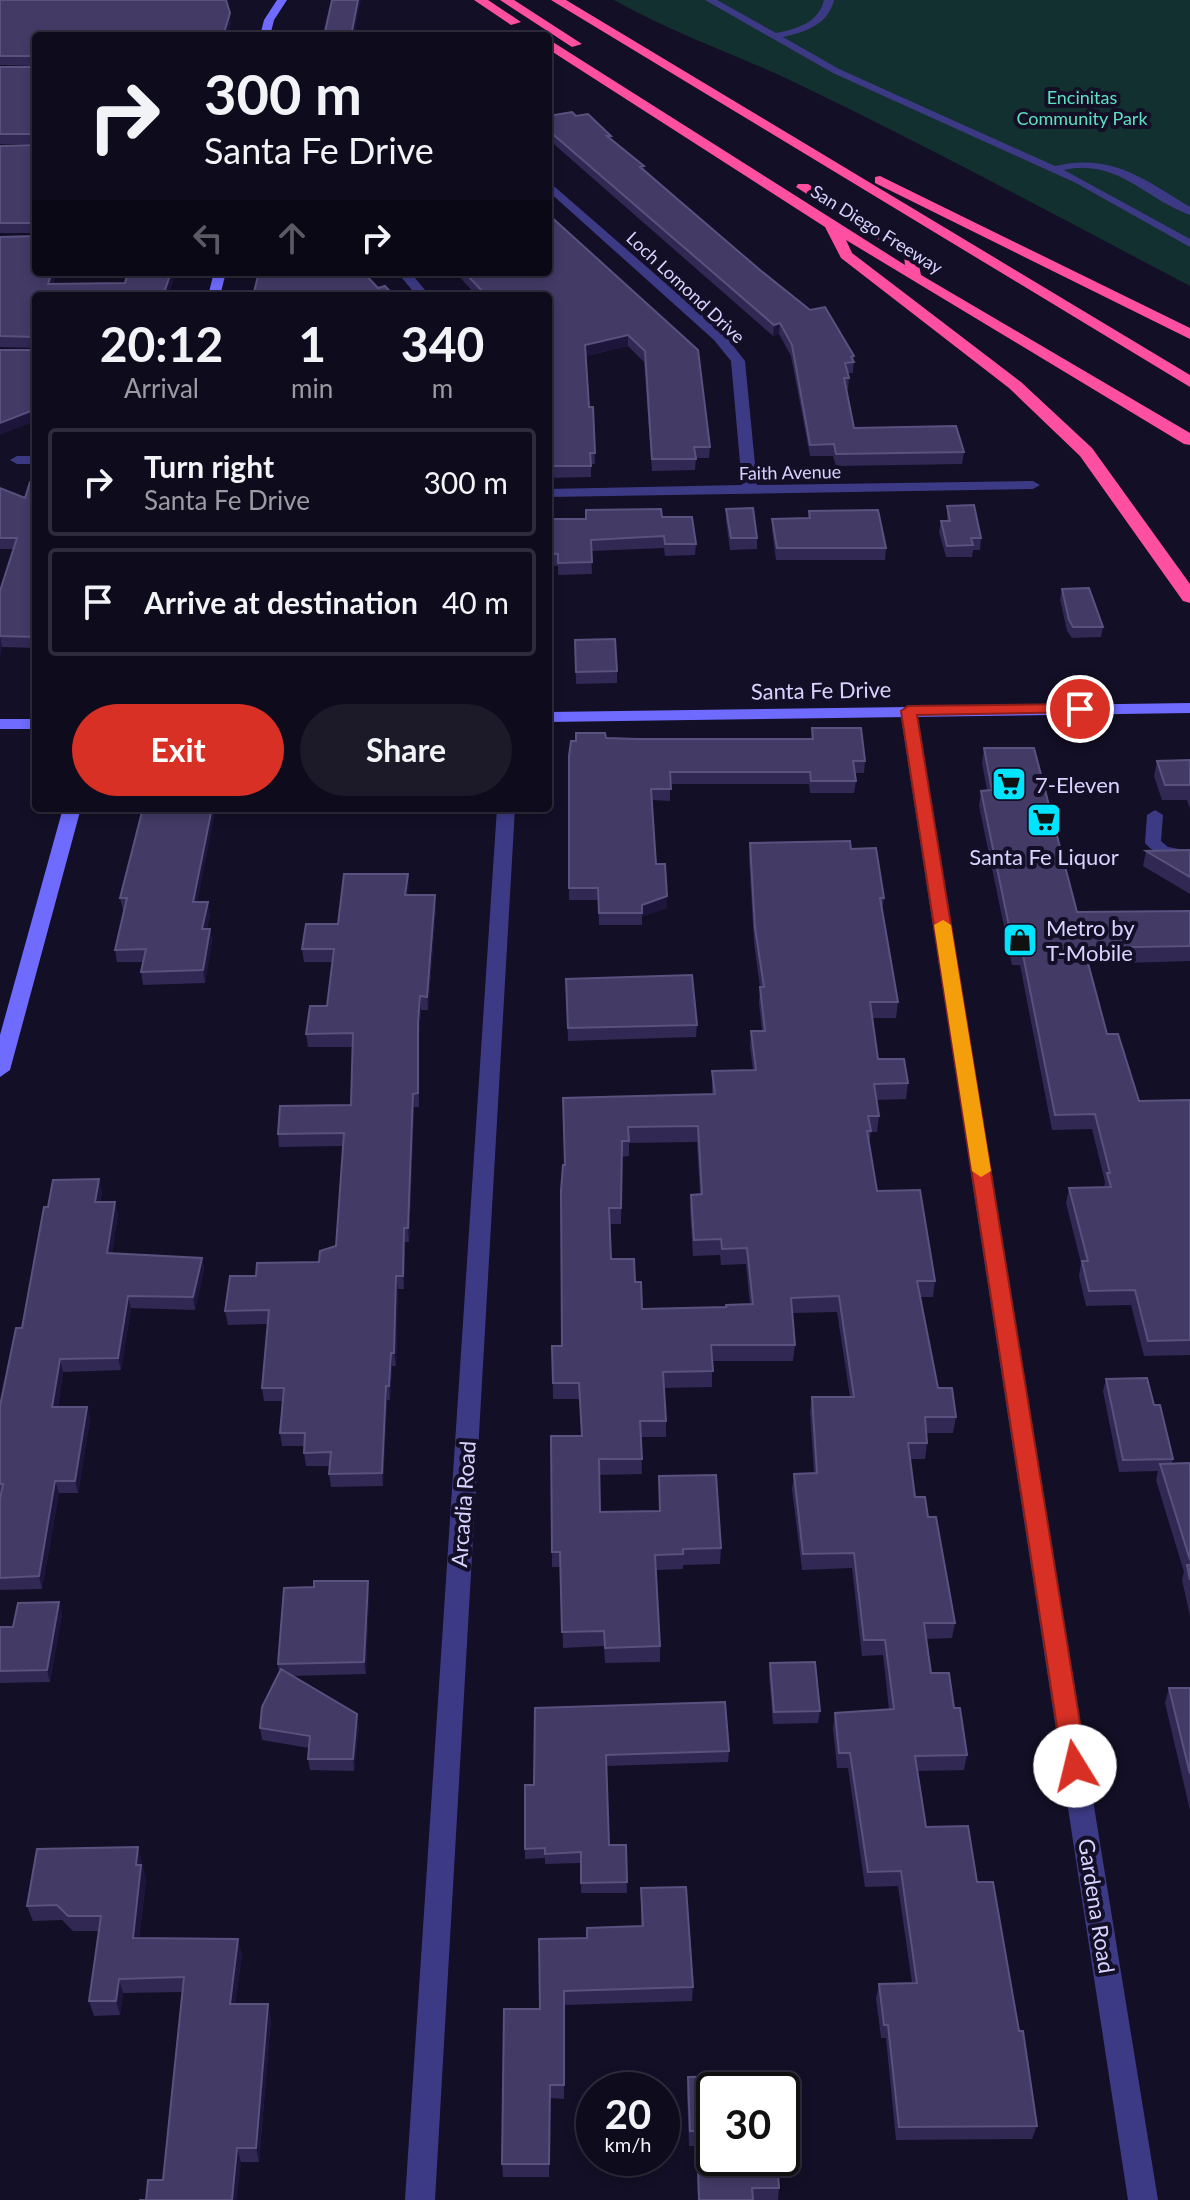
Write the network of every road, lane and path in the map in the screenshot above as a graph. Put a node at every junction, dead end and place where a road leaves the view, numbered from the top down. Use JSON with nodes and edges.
{"nodes":[{"id":1,"x":261,"y":0,"type":"edge"},
{"id":2,"x":282,"y":0,"type":"edge"},
{"id":3,"x":480,"y":0,"type":"edge"},
{"id":4,"x":506,"y":0,"type":"edge"},
{"id":5,"x":538,"y":0,"type":"edge"},
{"id":6,"x":557,"y":0,"type":"edge"},
{"id":7,"x":710,"y":0,"type":"edge"},
{"id":8,"x":829,"y":0,"type":"edge"},
{"id":9,"x":269,"y":20,"type":"junction"},
{"id":10,"x":266,"y":32,"type":"edge"},
{"id":11,"x":531,"y":32,"type":"edge"},
{"id":12,"x":776,"y":36,"type":"junction"},
{"id":13,"x":552,"y":46,"type":"edge"},
{"id":14,"x":709,"y":95,"type":"junction"},
{"id":15,"x":741,"y":148,"type":"dead end"},
{"id":16,"x":1055,"y":169,"type":"junction"},
{"id":17,"x":795,"y":182,"type":"dead end"},
{"id":18,"x":552,"y":189,"type":"edge"},
{"id":19,"x":1190,"y":212,"type":"edge"},
{"id":20,"x":831,"y":225,"type":"junction"},
{"id":21,"x":1190,"y":244,"type":"edge"},
{"id":22,"x":979,"y":256,"type":"junction"},
{"id":23,"x":406,"y":276,"type":"edge"},
{"id":24,"x":914,"y":277,"type":"junction"},
{"id":25,"x":420,"y":292,"type":"edge"},
{"id":26,"x":1190,"y":334,"type":"edge"},
{"id":27,"x":1190,"y":382,"type":"edge"},
{"id":28,"x":1190,"y":440,"type":"edge"},
{"id":29,"x":17,"y":460,"type":"dead end"},
{"id":30,"x":32,"y":460,"type":"edge"},
{"id":31,"x":1033,"y":485,"type":"dead end"},
{"id":32,"x":750,"y":491,"type":"junction"},
{"id":33,"x":552,"y":493,"type":"edge"},
{"id":34,"x":1190,"y":597,"type":"edge"},
{"id":35,"x":1190,"y":708,"type":"edge"},
{"id":36,"x":908,"y":711,"type":"junction"},
{"id":37,"x":552,"y":717,"type":"edge"},
{"id":38,"x":0,"y":724,"type":"edge"},
{"id":39,"x":32,"y":724,"type":"edge"},
{"id":40,"x":71,"y":812,"type":"edge"},
{"id":41,"x":506,"y":812,"type":"edge"},
{"id":42,"x":1155,"y":815,"type":"dead end"},
{"id":43,"x":1190,"y":856,"type":"edge"},
{"id":44,"x":0,"y":1070,"type":"edge"},
{"id":45,"x":420,"y":2200,"type":"edge"},
{"id":46,"x":1143,"y":2200,"type":"edge"}],
"edges":[{"from":1,"to":9,"type":"street"},
{"from":2,"to":9,"type":"street"},
{"from":3,"to":11,"type":"highway"},
{"from":4,"to":15,"type":"highway"},
{"from":5,"to":22,"type":"highway"},
{"from":6,"to":14,"type":"highway","name":"San Diego Freeway"},
{"from":7,"to":12,"type":"lane"},
{"from":8,"to":12,"type":"lane"},
{"from":9,"to":10,"type":"street"},
{"from":12,"to":16,"type":"lane"},
{"from":13,"to":20,"type":"highway","name":"San Diego Freeway"},
{"from":14,"to":22,"type":"highway","name":"San Diego Freeway"},
{"from":14,"to":26,"type":"highway"},
{"from":16,"to":19,"type":"lane"},
{"from":16,"to":21,"type":"lane"},
{"from":17,"to":24,"type":"highway"},
{"from":18,"to":32,"type":"street","name":"Loch Lomond Drive"},
{"from":20,"to":24,"type":"highway","name":"San Diego Freeway"},
{"from":20,"to":34,"type":"highway"},
{"from":22,"to":27,"type":"highway","name":"San Diego Freeway"},
{"from":23,"to":25,"type":"street"},
{"from":24,"to":28,"type":"highway","name":"San Diego Freeway"},
{"from":29,"to":30,"type":"street"},
{"from":31,"to":32,"type":"street","name":"Faith Avenue"},
{"from":32,"to":33,"type":"street","name":"Faith Avenue"},
{"from":35,"to":36,"type":"street","name":"Santa Fe Drive"},
{"from":36,"to":37,"type":"street","name":"Santa Fe Drive"},
{"from":36,"to":46,"type":"street","name":"Gardena Road"},
{"from":38,"to":39,"type":"street"},
{"from":40,"to":44,"type":"street"},
{"from":41,"to":45,"type":"street","name":"Arcadia Road"},
{"from":42,"to":43,"type":"lane"}]}
